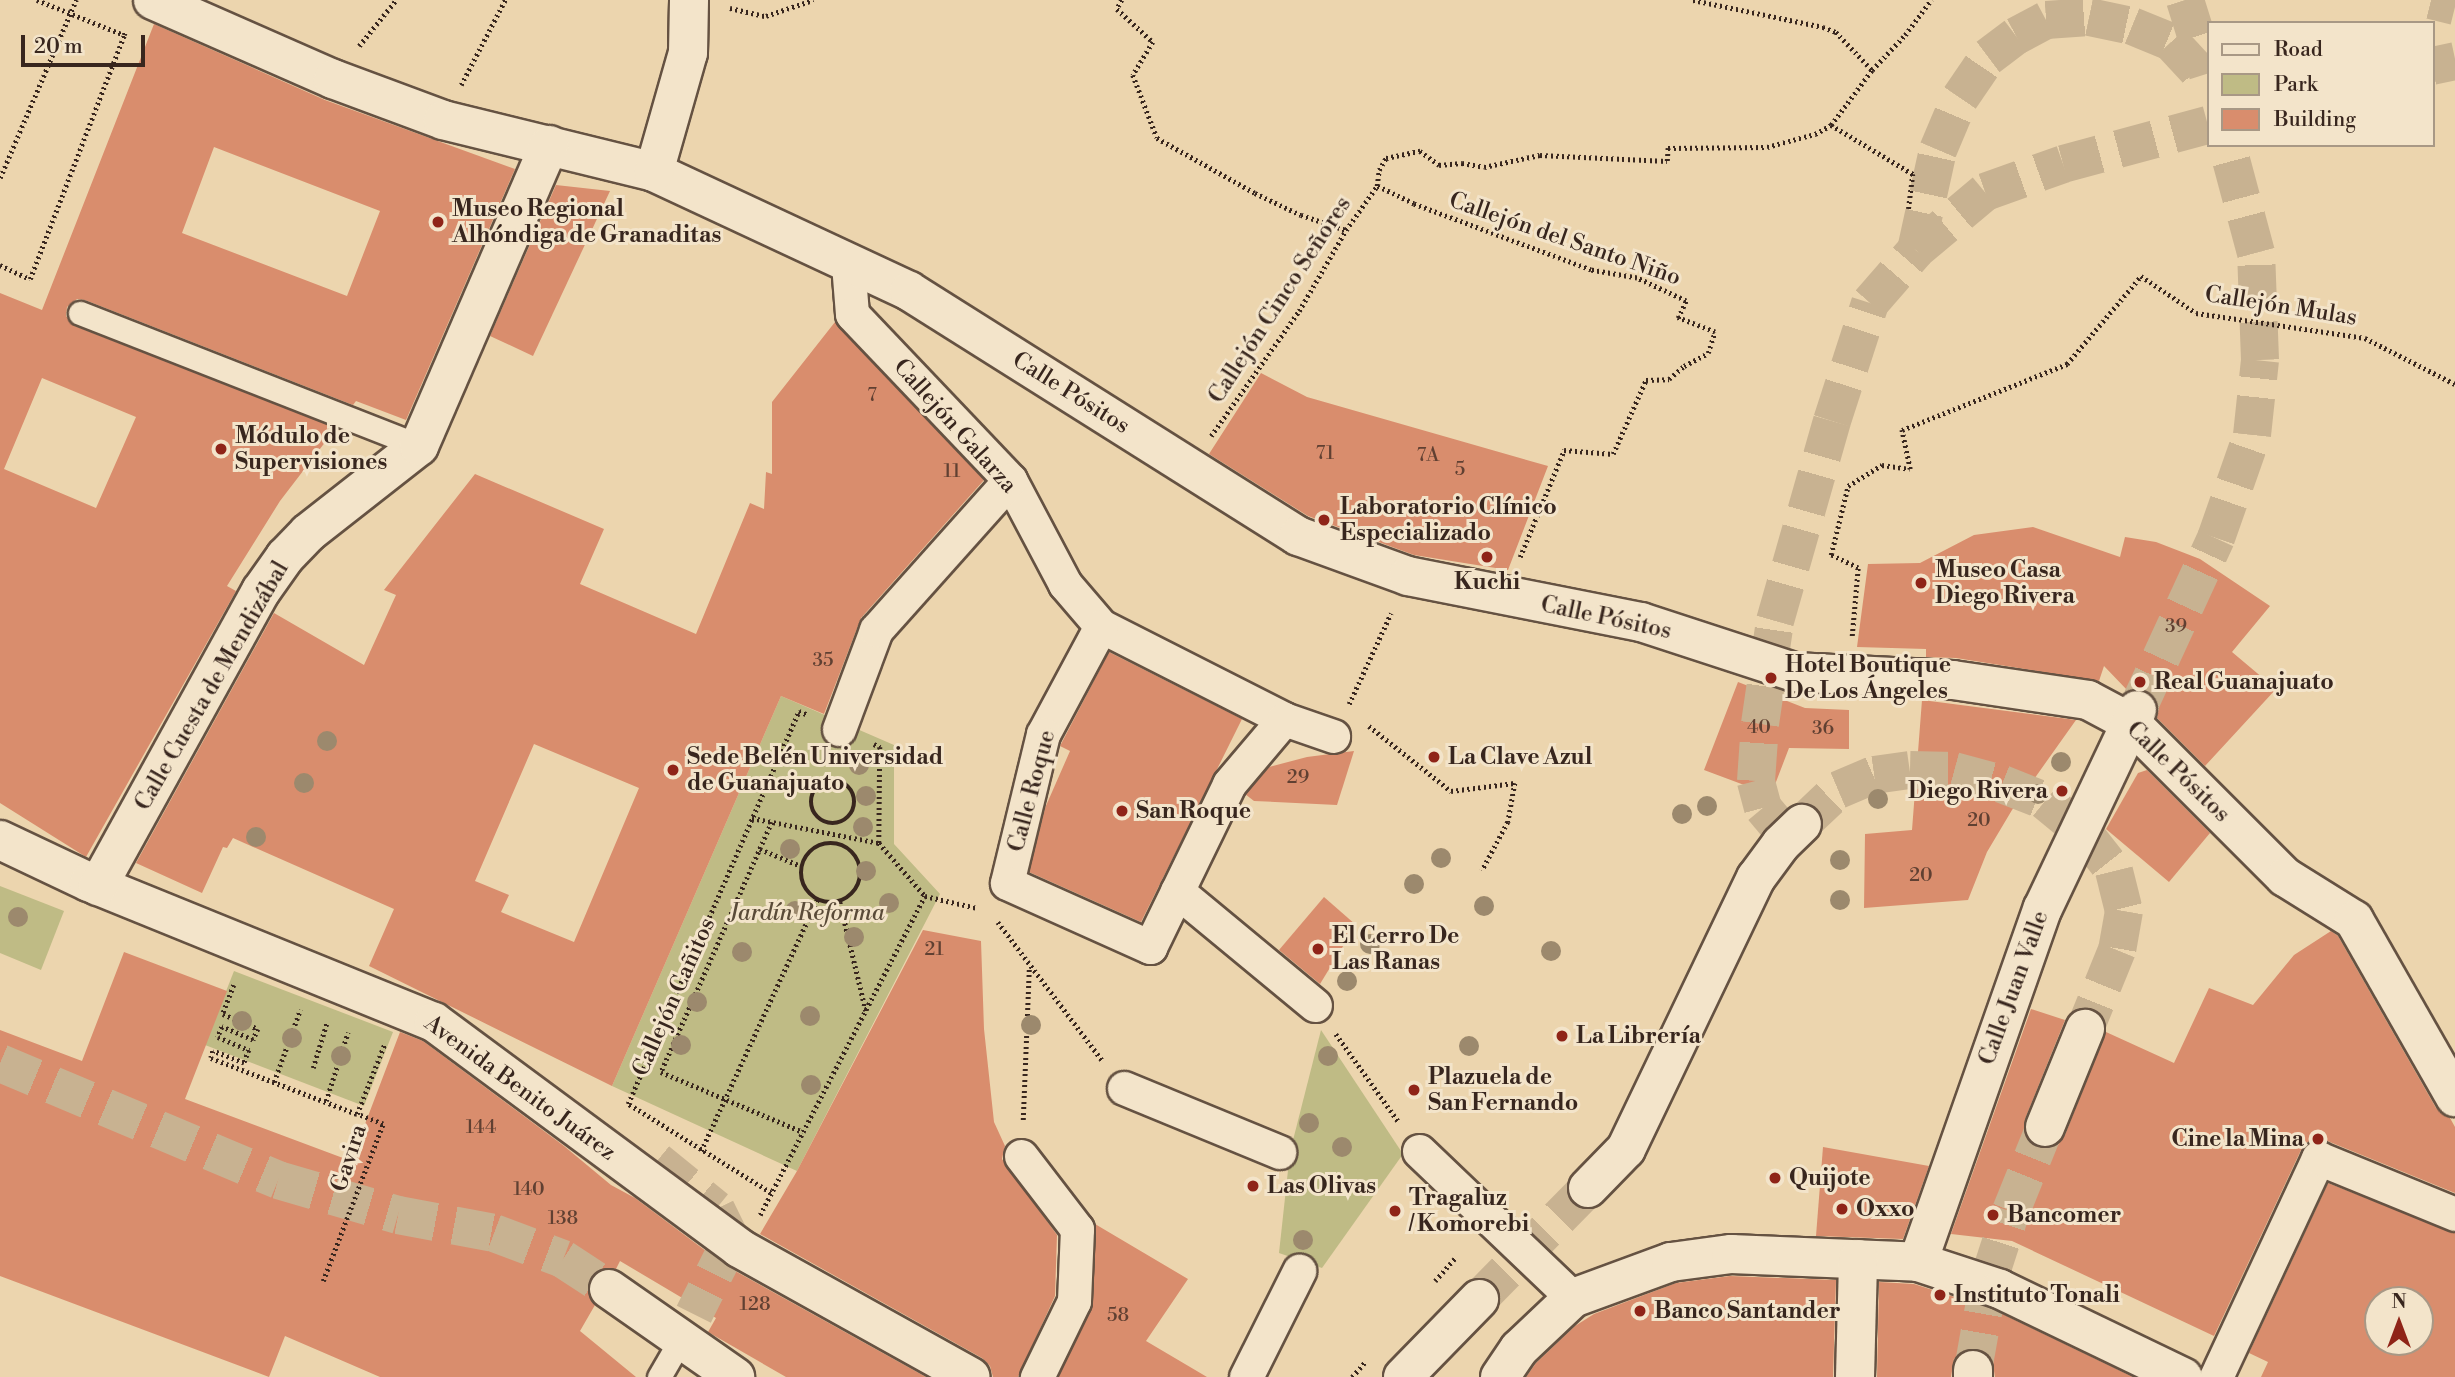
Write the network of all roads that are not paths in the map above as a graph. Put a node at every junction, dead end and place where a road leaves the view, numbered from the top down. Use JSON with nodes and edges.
{"nodes":[{"id":1,"x":707,"y":3,"type":"edge"},
{"id":2,"x":141,"y":12,"type":"edge"},
{"id":3,"x":549,"y":145,"type":"junction"},
{"id":4,"x":654,"y":172,"type":"junction"},
{"id":5,"x":848,"y":264,"type":"junction"},
{"id":6,"x":80,"y":313,"type":"dead end"},
{"id":7,"x":419,"y":446,"type":"junction"},
{"id":8,"x":1010,"y":480,"type":"junction"},
{"id":9,"x":1101,"y":626,"type":"junction"},
{"id":10,"x":2134,"y":717,"type":"junction"},
{"id":11,"x":1284,"y":719,"type":"junction"},
{"id":12,"x":1340,"y":722,"type":"road end"},
{"id":13,"x":839,"y":729,"type":"road end"},
{"id":14,"x":1791,"y":829,"type":"tunnel mouth"},
{"id":15,"x":0,"y":840,"type":"edge"},
{"id":16,"x":98,"y":886,"type":"junction"},
{"id":17,"x":1177,"y":891,"type":"junction"},
{"id":18,"x":1315,"y":1005,"type":"road end"},
{"id":19,"x":434,"y":1022,"type":"junction"},
{"id":20,"x":2085,"y":1029,"type":"tunnel mouth"},
{"id":21,"x":1124,"y":1088,"type":"road end"},
{"id":22,"x":2455,"y":1097,"type":"edge"},
{"id":23,"x":2045,"y":1127,"type":"tunnel mouth"},
{"id":24,"x":1419,"y":1151,"type":"road end"},
{"id":25,"x":1279,"y":1152,"type":"dead end"},
{"id":26,"x":1021,"y":1156,"type":"road end"},
{"id":27,"x":657,"y":1161,"type":"tunnel mouth"},
{"id":28,"x":1587,"y":1188,"type":"tunnel mouth"},
{"id":29,"x":2455,"y":1214,"type":"edge"},
{"id":30,"x":1858,"y":1259,"type":"junction"},
{"id":31,"x":1918,"y":1262,"type":"junction"},
{"id":32,"x":1299,"y":1271,"type":"dead end"},
{"id":33,"x":608,"y":1289,"type":"tunnel mouth"},
{"id":34,"x":1573,"y":1298,"type":"junction"},
{"id":35,"x":1479,"y":1299,"type":"tunnel mouth"},
{"id":36,"x":687,"y":1326,"type":"junction"},
{"id":37,"x":659,"y":1377,"type":"edge"},
{"id":38,"x":735,"y":1377,"type":"edge"},
{"id":39,"x":971,"y":1377,"type":"edge"},
{"id":40,"x":1037,"y":1377,"type":"edge"},
{"id":41,"x":1246,"y":1377,"type":"edge"},
{"id":42,"x":1404,"y":1377,"type":"edge"},
{"id":43,"x":1500,"y":1377,"type":"edge"},
{"id":44,"x":1855,"y":1377,"type":"edge"},
{"id":45,"x":2183,"y":1377,"type":"edge"},
{"id":46,"x":2216,"y":1377,"type":"edge"}],
"edges":[{"from":1,"to":4,"type":"street"},
{"from":2,"to":3,"type":"street","name":"Calle Pósitos"},
{"from":3,"to":4,"type":"street","name":"Calle Pósitos"},
{"from":3,"to":7,"type":"street","name":"Calle Cuesta de Mendizábal"},
{"from":4,"to":5,"type":"street","name":"Calle Pósitos"},
{"from":5,"to":8,"type":"street","name":"Callejón Galarza"},
{"from":5,"to":10,"type":"street","name":"Calle Pósitos"},
{"from":6,"to":7,"type":"lane"},
{"from":7,"to":16,"type":"street","name":"Calle Cuesta de Mendizábal"},
{"from":8,"to":9,"type":"street","name":"Callejón Galarza"},
{"from":8,"to":13,"type":"street"},
{"from":9,"to":11,"type":"street","name":"Callejón Galarza"},
{"from":9,"to":17,"type":"street","name":"Calle Roque"},
{"from":10,"to":22,"type":"street","name":"Calle Pósitos"},
{"from":10,"to":31,"type":"street","name":"Calle Juan Valle"},
{"from":11,"to":12,"type":"street","name":"Callejón Galarza"},
{"from":11,"to":17,"type":"street"},
{"from":14,"to":28,"type":"street"},
{"from":15,"to":16,"type":"street","name":"Avenida Benito Juárez"},
{"from":16,"to":19,"type":"street","name":"Avenida Benito Juárez"},
{"from":17,"to":18,"type":"street"},
{"from":19,"to":27,"type":"street"},
{"from":19,"to":39,"type":"street","name":"Avenida Benito Juárez"},
{"from":20,"to":23,"type":"street"},
{"from":21,"to":25,"type":"street"},
{"from":24,"to":34,"type":"street"},
{"from":26,"to":40,"type":"street"},
{"from":29,"to":46,"type":"street"},
{"from":30,"to":31,"type":"street"},
{"from":30,"to":34,"type":"street"},
{"from":30,"to":44,"type":"street"},
{"from":31,"to":45,"type":"street"},
{"from":32,"to":41,"type":"street"},
{"from":33,"to":36,"type":"street"},
{"from":34,"to":43,"type":"street"},
{"from":35,"to":42,"type":"street"},
{"from":36,"to":37,"type":"lane"},
{"from":36,"to":38,"type":"street"}]}
